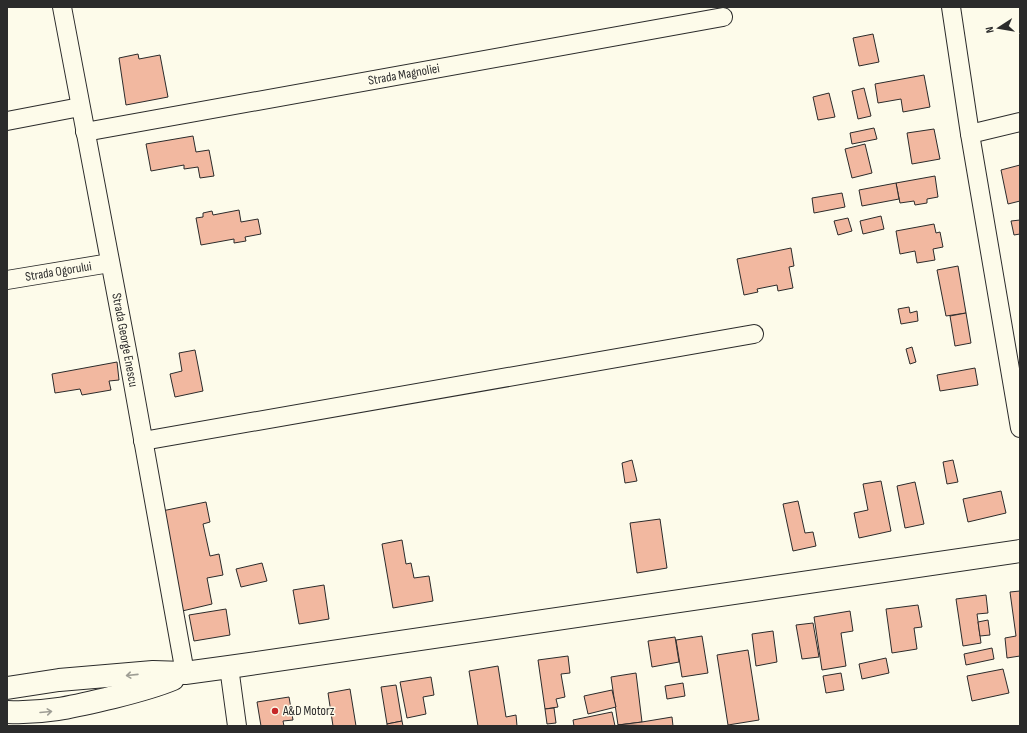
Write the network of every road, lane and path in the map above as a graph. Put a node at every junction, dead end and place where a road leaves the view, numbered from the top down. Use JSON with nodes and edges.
{"nodes":[{"id":1,"x":62,"y":7,"type":"edge"},
{"id":2,"x":951,"y":7,"type":"edge"},
{"id":3,"x":723,"y":17,"type":"dead end"},
{"id":4,"x":80,"y":107,"type":"junction"},
{"id":5,"x":7,"y":121,"type":"edge"},
{"id":6,"x":1020,"y":122,"type":"edge"},
{"id":7,"x":85,"y":132,"type":"junction"},
{"id":8,"x":970,"y":134,"type":"junction"},
{"id":9,"x":110,"y":263,"type":"junction"},
{"id":10,"x":7,"y":280,"type":"edge"},
{"id":11,"x":754,"y":334,"type":"dead end"},
{"id":12,"x":1020,"y":428,"type":"edge"},
{"id":13,"x":143,"y":441,"type":"junction"},
{"id":14,"x":1020,"y":551,"type":"edge"},
{"id":15,"x":229,"y":668,"type":"junction"},
{"id":16,"x":185,"y":673,"type":"junction"},
{"id":17,"x":7,"y":688,"type":"edge"},
{"id":18,"x":7,"y":712,"type":"edge"},
{"id":19,"x":238,"y":726,"type":"edge"}],
"edges":[{"from":1,"to":4,"type":"street","name":"Strada George Enescu"},
{"from":2,"to":8,"type":"street"},
{"from":3,"to":7,"type":"street","name":"Strada Magnoliei"},
{"from":4,"to":5,"type":"street"},
{"from":4,"to":7,"type":"street","name":"Strada George Enescu"},
{"from":6,"to":8,"type":"street"},
{"from":7,"to":9,"type":"street","name":"Strada George Enescu"},
{"from":8,"to":12,"type":"street"},
{"from":9,"to":10,"type":"street","name":"Strada Ogorului"},
{"from":9,"to":13,"type":"street","name":"Strada George Enescu"},
{"from":11,"to":13,"type":"street"},
{"from":13,"to":16,"type":"street","name":"Strada George Enescu"},
{"from":14,"to":15,"type":"highway"},
{"from":15,"to":16,"type":"highway"},
{"from":15,"to":19,"type":"street"},
{"from":16,"to":17,"type":"highway","one_way":true},
{"from":18,"to":16,"type":"highway","one_way":true}]}
